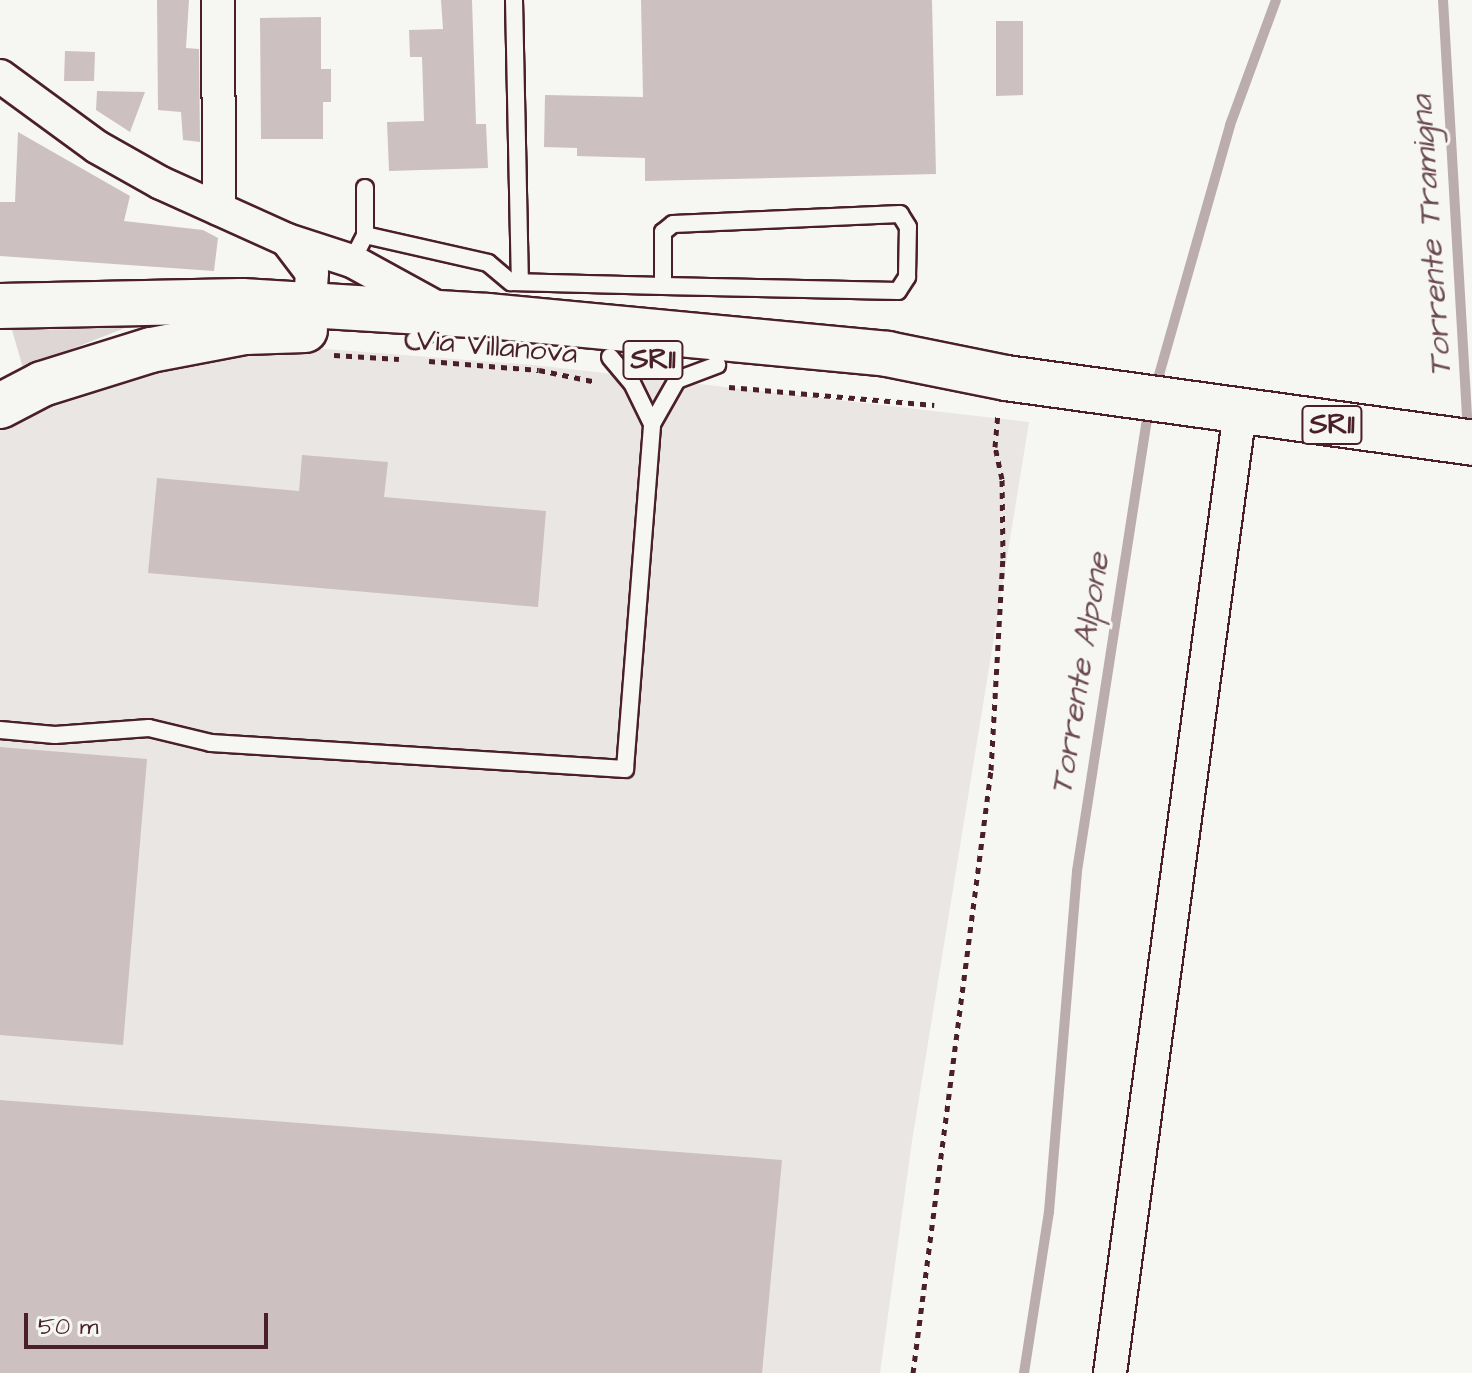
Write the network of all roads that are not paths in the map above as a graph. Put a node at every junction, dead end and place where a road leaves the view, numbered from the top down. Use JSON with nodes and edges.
{"nodes":[{"id":1,"x":218,"y":0,"type":"edge"},
{"id":2,"x":514,"y":0,"type":"edge"},
{"id":3,"x":0,"y":76,"type":"edge"},
{"id":4,"x":365,"y":188,"type":"dead end"},
{"id":5,"x":219,"y":209,"type":"junction"},
{"id":6,"x":287,"y":240,"type":"junction"},
{"id":7,"x":358,"y":248,"type":"junction"},
{"id":8,"x":663,"y":286,"type":"junction"},
{"id":9,"x":513,"y":294,"type":"junction"},
{"id":10,"x":310,"y":304,"type":"junction"},
{"id":11,"x":0,"y":306,"type":"edge"},
{"id":12,"x":420,"y":343,"type":"junction"},
{"id":13,"x":608,"y":372,"type":"junction"},
{"id":14,"x":717,"y":376,"type":"junction"},
{"id":15,"x":1000,"y":395,"type":"junction"},
{"id":16,"x":0,"y":406,"type":"edge"},
{"id":17,"x":1240,"y":412,"type":"junction"},
{"id":18,"x":652,"y":424,"type":"junction"},
{"id":19,"x":1472,"y":443,"type":"edge"},
{"id":20,"x":0,"y":730,"type":"edge"},
{"id":21,"x":1110,"y":1373,"type":"edge"}],
"edges":[{"from":1,"to":5,"type":"street"},
{"from":2,"to":9,"type":"lane"},
{"from":3,"to":5,"type":"street"},
{"from":4,"to":7,"type":"lane"},
{"from":5,"to":6,"type":"street"},
{"from":6,"to":7,"type":"street"},
{"from":6,"to":10,"type":"street"},
{"from":7,"to":9,"type":"lane"},
{"from":7,"to":12,"type":"street"},
{"from":8,"to":8,"type":"lane"},
{"from":8,"to":9,"type":"lane"},
{"from":9,"to":12,"type":"main road","name":"Via Villanova","number":"SR11"},
{"from":9,"to":15,"type":"main road","name":"Via Villanova","number":"SR11"},
{"from":10,"to":11,"type":"main road","name":"Via Villanova","number":"SR11"},
{"from":10,"to":12,"type":"main road","name":"Via Villanova","number":"SR11"},
{"from":12,"to":13,"type":"main road","name":"Via Villanova","number":"SR11"},
{"from":12,"to":16,"type":"main road","name":"Via Villanova","number":"SR11"},
{"from":13,"to":14,"type":"main road","name":"Via Villanova","number":"SR11"},
{"from":13,"to":18,"type":"lane"},
{"from":14,"to":15,"type":"main road","name":"Via Villanova","number":"SR11"},
{"from":14,"to":18,"type":"lane"},
{"from":15,"to":17,"type":"main road","name":"Via Villanova","number":"SR11"},
{"from":17,"to":19,"type":"main road","number":"SR11"},
{"from":17,"to":21,"type":"street"},
{"from":18,"to":20,"type":"lane"}]}
